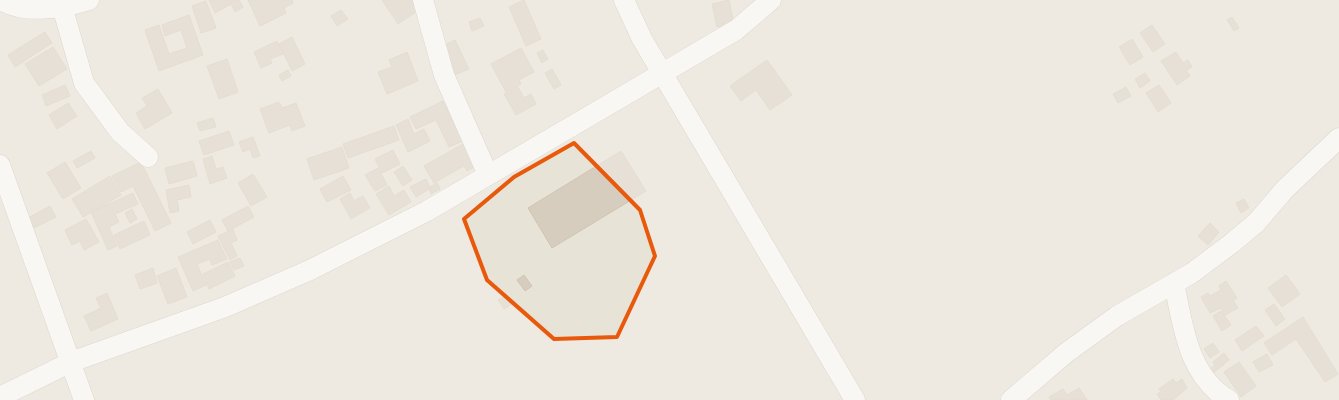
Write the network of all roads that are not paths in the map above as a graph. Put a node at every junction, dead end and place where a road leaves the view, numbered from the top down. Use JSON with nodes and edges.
{"nodes":[{"id":1,"x":89,"y":0,"type":"edge"},
{"id":2,"x":423,"y":0,"type":"edge"},
{"id":3,"x":624,"y":0,"type":"edge"},
{"id":4,"x":771,"y":0,"type":"edge"},
{"id":5,"x":62,"y":6,"type":"junction"},
{"id":6,"x":4,"y":7,"type":"edge"},
{"id":7,"x":663,"y":73,"type":"junction"},
{"id":8,"x":1339,"y":138,"type":"edge"},
{"id":9,"x":148,"y":158,"type":"dead end"},
{"id":10,"x":0,"y":166,"type":"edge"},
{"id":11,"x":488,"y":176,"type":"junction"},
{"id":12,"x":1174,"y":283,"type":"junction"},
{"id":13,"x":71,"y":362,"type":"junction"},
{"id":14,"x":0,"y":397,"type":"edge"},
{"id":15,"x":84,"y":400,"type":"edge"},
{"id":16,"x":855,"y":400,"type":"edge"},
{"id":17,"x":1011,"y":400,"type":"edge"},
{"id":18,"x":1229,"y":400,"type":"edge"}],
"edges":[{"from":1,"to":5,"type":"street"},
{"from":2,"to":11,"type":"street"},
{"from":3,"to":7,"type":"street"},
{"from":4,"to":7,"type":"street"},
{"from":5,"to":6,"type":"street"},
{"from":5,"to":9,"type":"street"},
{"from":7,"to":11,"type":"street"},
{"from":7,"to":16,"type":"street"},
{"from":8,"to":12,"type":"street"},
{"from":10,"to":13,"type":"street"},
{"from":11,"to":13,"type":"street"},
{"from":12,"to":17,"type":"street"},
{"from":12,"to":18,"type":"street"},
{"from":13,"to":14,"type":"street"},
{"from":13,"to":15,"type":"street"}]}
